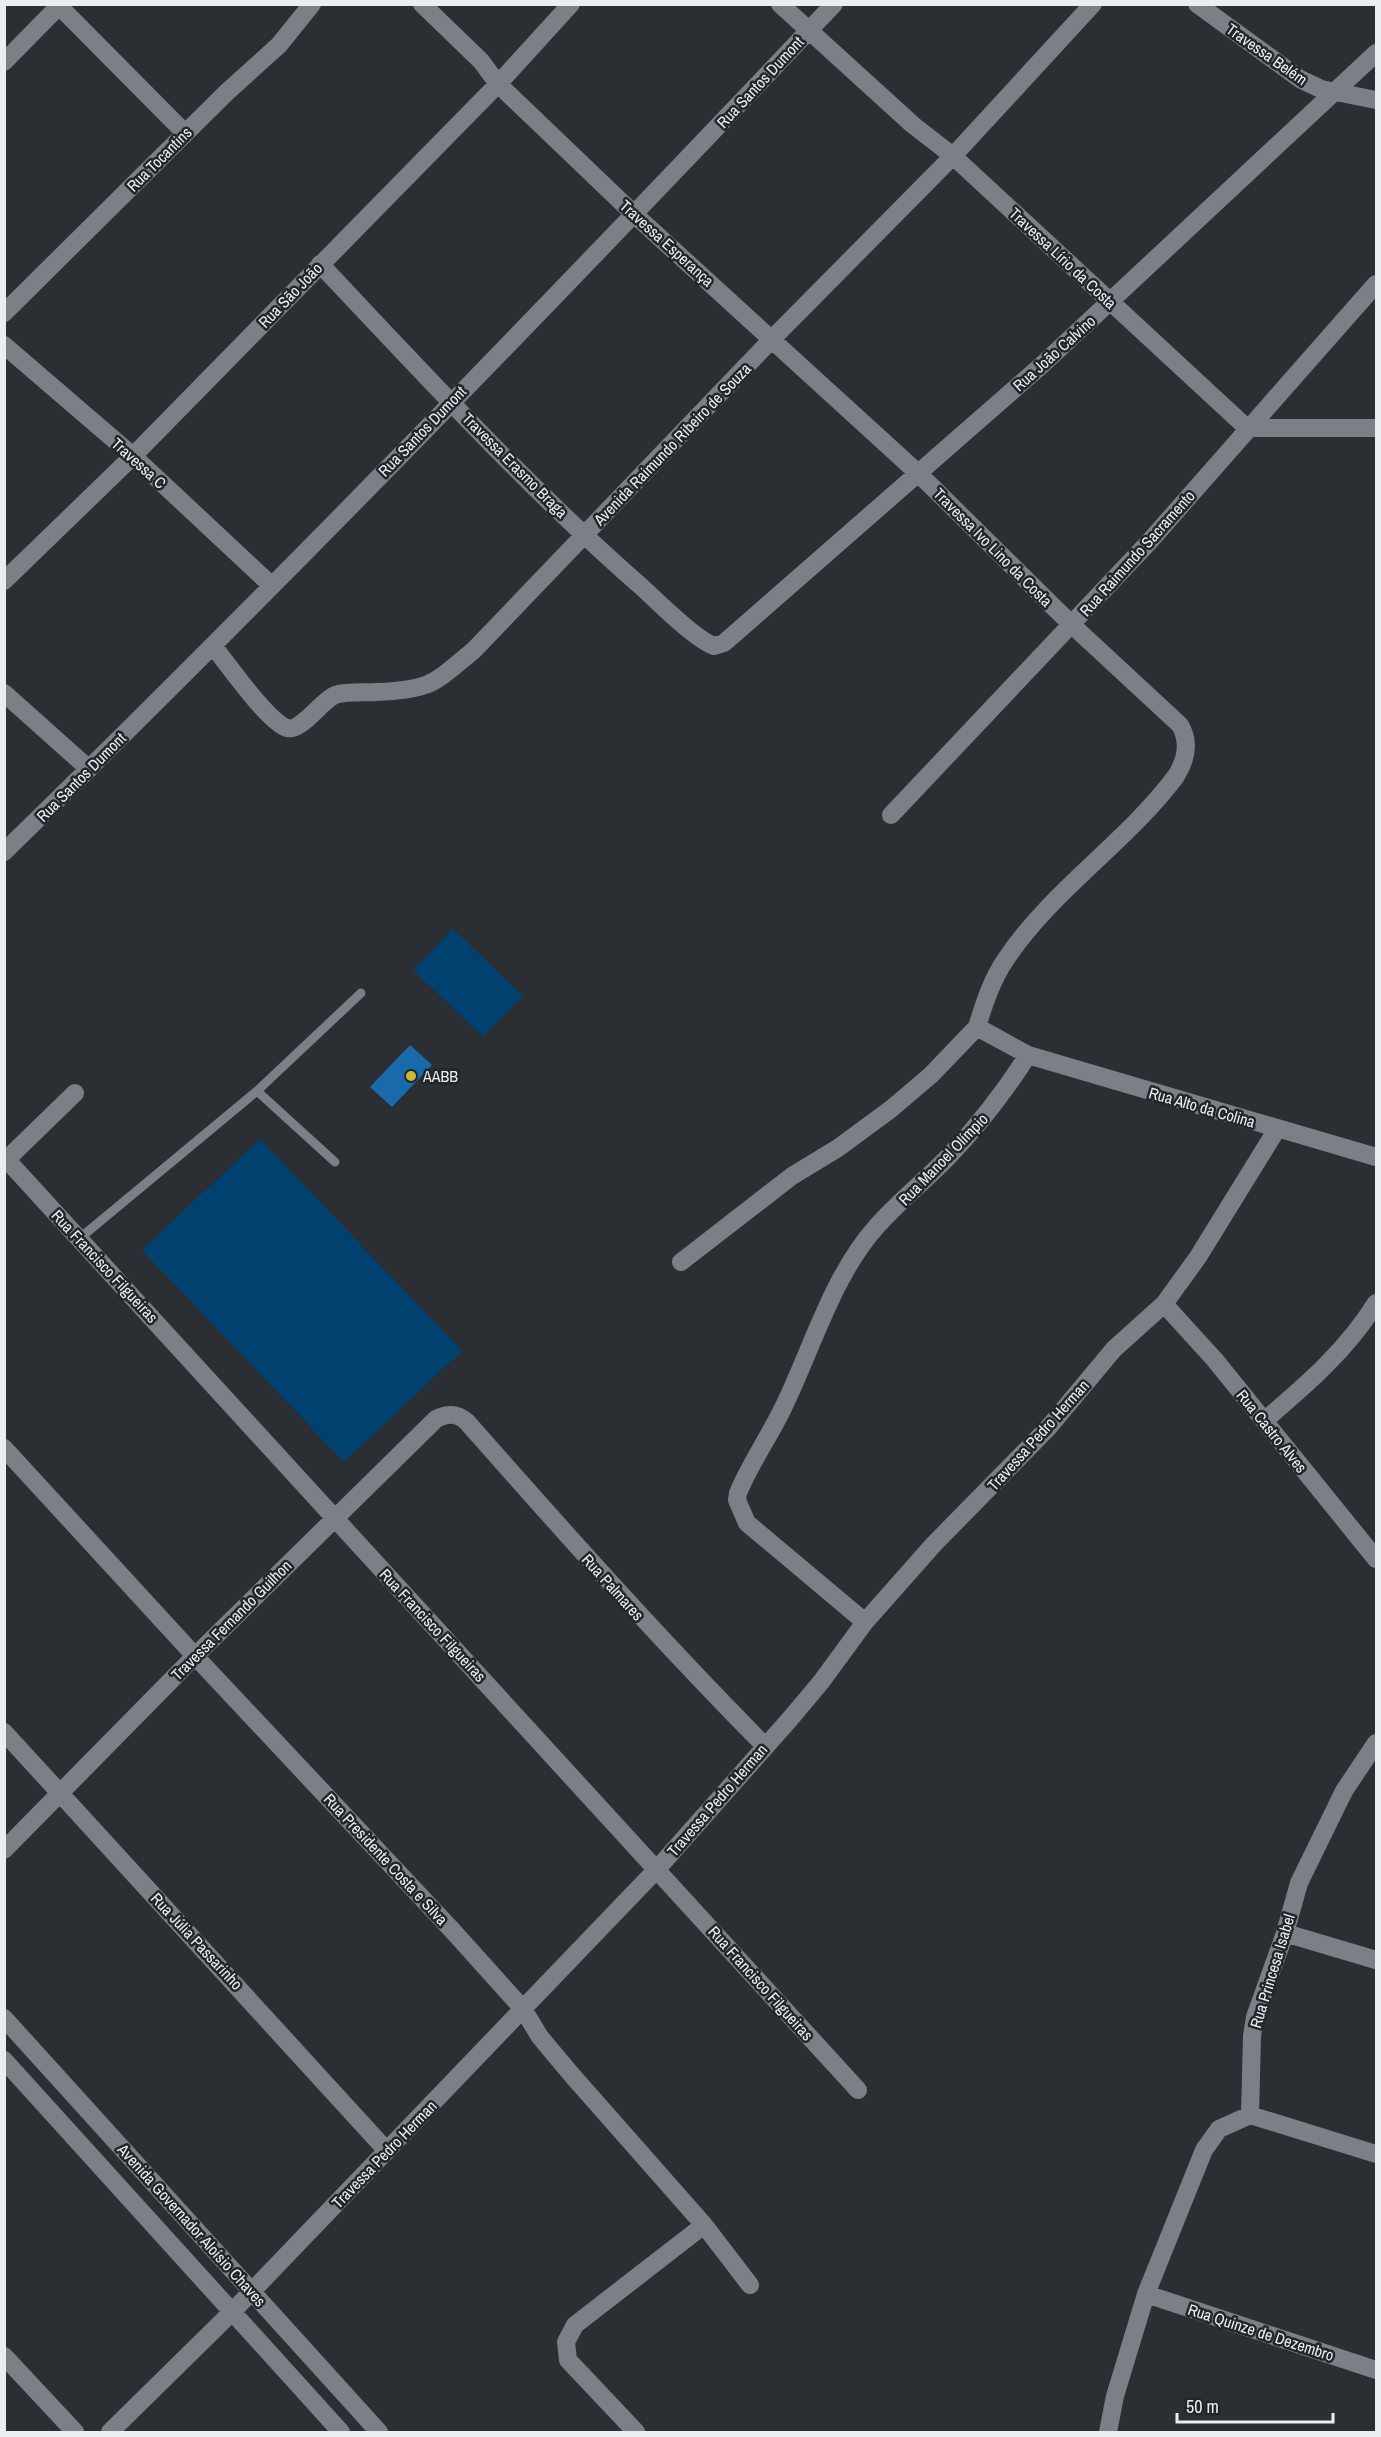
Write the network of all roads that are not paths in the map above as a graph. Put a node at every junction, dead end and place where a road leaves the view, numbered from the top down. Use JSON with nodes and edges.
{"nodes":[{"id":1,"x":312,"y":4,"type":"edge"},
{"id":2,"x":422,"y":4,"type":"edge"},
{"id":3,"x":571,"y":4,"type":"edge"},
{"id":4,"x":780,"y":4,"type":"edge"},
{"id":5,"x":834,"y":4,"type":"edge"},
{"id":6,"x":1093,"y":4,"type":"edge"},
{"id":7,"x":1197,"y":4,"type":"edge"},
{"id":8,"x":60,"y":5,"type":"edge"},
{"id":9,"x":808,"y":32,"type":"junction"},
{"id":10,"x":1377,"y":53,"type":"edge"},
{"id":11,"x":4,"y":62,"type":"edge"},
{"id":12,"x":498,"y":84,"type":"junction"},
{"id":13,"x":1335,"y":92,"type":"junction"},
{"id":14,"x":1377,"y":100,"type":"edge"},
{"id":15,"x":184,"y":134,"type":"junction"},
{"id":16,"x":953,"y":156,"type":"junction"},
{"id":17,"x":635,"y":214,"type":"junction"},
{"id":18,"x":320,"y":264,"type":"junction"},
{"id":19,"x":1377,"y":284,"type":"edge"},
{"id":20,"x":1110,"y":302,"type":"junction"},
{"id":21,"x":4,"y":313,"type":"edge"},
{"id":22,"x":773,"y":338,"type":"junction"},
{"id":23,"x":4,"y":345,"type":"edge"},
{"id":24,"x":450,"y":402,"type":"junction"},
{"id":25,"x":1247,"y":428,"type":"junction"},
{"id":26,"x":1377,"y":428,"type":"edge"},
{"id":27,"x":133,"y":456,"type":"junction"},
{"id":28,"x":919,"y":474,"type":"junction"},
{"id":29,"x":585,"y":535,"type":"junction"},
{"id":30,"x":4,"y":581,"type":"edge"},
{"id":31,"x":271,"y":585,"type":"junction"},
{"id":32,"x":1072,"y":625,"type":"junction"},
{"id":33,"x":724,"y":644,"type":"joint"},
{"id":34,"x":213,"y":646,"type":"junction"},
{"id":35,"x":4,"y":693,"type":"edge"},
{"id":36,"x":89,"y":769,"type":"junction"},
{"id":37,"x":891,"y":815,"type":"dead end"},
{"id":38,"x":4,"y":852,"type":"edge"},
{"id":39,"x":361,"y":993,"type":"dead end"},
{"id":40,"x":977,"y":1027,"type":"junction"},
{"id":41,"x":1028,"y":1055,"type":"junction"},
{"id":42,"x":257,"y":1091,"type":"junction"},
{"id":43,"x":75,"y":1093,"type":"dead end"},
{"id":44,"x":1277,"y":1129,"type":"junction"},
{"id":45,"x":1377,"y":1157,"type":"edge"},
{"id":46,"x":6,"y":1161,"type":"edge"},
{"id":47,"x":335,"y":1162,"type":"dead end"},
{"id":48,"x":81,"y":1238,"type":"junction"},
{"id":49,"x":681,"y":1262,"type":"dead end"},
{"id":50,"x":1377,"y":1303,"type":"edge"},
{"id":51,"x":1164,"y":1304,"type":"junction"},
{"id":52,"x":1264,"y":1421,"type":"junction"},
{"id":53,"x":467,"y":1422,"type":"joint"},
{"id":54,"x":4,"y":1448,"type":"edge"},
{"id":55,"x":334,"y":1518,"type":"junction"},
{"id":56,"x":1376,"y":1556,"type":"edge"},
{"id":57,"x":864,"y":1622,"type":"junction"},
{"id":58,"x":195,"y":1656,"type":"junction"},
{"id":59,"x":4,"y":1732,"type":"edge"},
{"id":60,"x":1377,"y":1743,"type":"edge"},
{"id":61,"x":765,"y":1746,"type":"junction"},
{"id":62,"x":60,"y":1792,"type":"junction"},
{"id":63,"x":4,"y":1850,"type":"edge"},
{"id":64,"x":658,"y":1868,"type":"junction"},
{"id":65,"x":1285,"y":1933,"type":"junction"},
{"id":66,"x":1377,"y":1960,"type":"edge"},
{"id":67,"x":523,"y":2009,"type":"junction"},
{"id":68,"x":4,"y":2018,"type":"edge"},
{"id":69,"x":4,"y":2060,"type":"edge"},
{"id":70,"x":858,"y":2090,"type":"dead end"},
{"id":71,"x":1250,"y":2115,"type":"junction"},
{"id":72,"x":387,"y":2151,"type":"junction"},
{"id":73,"x":1377,"y":2154,"type":"edge"},
{"id":74,"x":704,"y":2225,"type":"junction"},
{"id":75,"x":750,"y":2285,"type":"dead end"},
{"id":76,"x":251,"y":2291,"type":"junction"},
{"id":77,"x":1146,"y":2294,"type":"junction"},
{"id":78,"x":232,"y":2312,"type":"junction"},
{"id":79,"x":4,"y":2356,"type":"edge"},
{"id":80,"x":1377,"y":2370,"type":"edge"},
{"id":81,"x":75,"y":2433,"type":"edge"},
{"id":82,"x":110,"y":2433,"type":"edge"},
{"id":83,"x":341,"y":2433,"type":"edge"},
{"id":84,"x":379,"y":2433,"type":"edge"},
{"id":85,"x":636,"y":2433,"type":"edge"},
{"id":86,"x":1108,"y":2433,"type":"edge"}],
"edges":[{"from":1,"to":15,"type":"street","name":"Rua Tocantins"},
{"from":2,"to":12,"type":"street","name":"Travessa Esperança"},
{"from":3,"to":12,"type":"street","name":"Rua São João"},
{"from":4,"to":9,"type":"street","name":"Travessa Lírio da Costa"},
{"from":5,"to":9,"type":"street","name":"Rua Santos Dumont"},
{"from":6,"to":16,"type":"street","name":"Avenida Raimundo Ribeiro de Souza"},
{"from":7,"to":13,"type":"street","name":"Travessa Belém"},
{"from":8,"to":11,"type":"street"},
{"from":8,"to":15,"type":"street"},
{"from":9,"to":16,"type":"street","name":"Travessa Lírio da Costa"},
{"from":9,"to":17,"type":"street","name":"Rua Santos Dumont"},
{"from":10,"to":13,"type":"street","name":"Rua João Calvino"},
{"from":12,"to":17,"type":"street","name":"Travessa Esperança"},
{"from":12,"to":18,"type":"street","name":"Rua São João"},
{"from":13,"to":14,"type":"street","name":"Travessa Belém"},
{"from":13,"to":20,"type":"street","name":"Rua João Calvino"},
{"from":15,"to":21,"type":"street","name":"Rua Tocantins"},
{"from":16,"to":20,"type":"street","name":"Travessa Lírio da Costa"},
{"from":16,"to":22,"type":"street","name":"Avenida Raimundo Ribeiro de Souza"},
{"from":17,"to":22,"type":"street","name":"Travessa Esperança"},
{"from":17,"to":24,"type":"street","name":"Rua Santos Dumont"},
{"from":18,"to":24,"type":"street","name":"Travessa Erasmo Braga"},
{"from":18,"to":27,"type":"street","name":"Rua São João"},
{"from":19,"to":25,"type":"street","name":"Rua Raimundo Sacramento"},
{"from":20,"to":25,"type":"street","name":"Travessa Lírio da Costa"},
{"from":20,"to":28,"type":"street","name":"Rua João Calvino"},
{"from":22,"to":28,"type":"street","name":"Travessa Esperança"},
{"from":22,"to":29,"type":"street","name":"Avenida Raimundo Ribeiro de Souza"},
{"from":23,"to":27,"type":"street","name":"Travessa C"},
{"from":24,"to":29,"type":"street","name":"Travessa Erasmo Braga"},
{"from":24,"to":31,"type":"street","name":"Rua Santos Dumont"},
{"from":25,"to":26,"type":"street"},
{"from":25,"to":32,"type":"street","name":"Rua Raimundo Sacramento"},
{"from":27,"to":30,"type":"street","name":"Rua São João"},
{"from":27,"to":31,"type":"street","name":"Travessa C"},
{"from":28,"to":32,"type":"street","name":"Travessa Ivo Lino da Costa"},
{"from":28,"to":33,"type":"street","name":"Rua João Calvino"},
{"from":29,"to":33,"type":"street","name":"Travessa Erasmo Braga"},
{"from":29,"to":34,"type":"street","name":"Avenida Raimundo Ribeiro de Souza"},
{"from":31,"to":34,"type":"street","name":"Rua Santos Dumont"},
{"from":32,"to":37,"type":"street","name":"Rua Raimundo Sacramento"},
{"from":32,"to":40,"type":"street","name":"Travessa Ivo Lino da Costa"},
{"from":34,"to":36,"type":"street","name":"Rua Santos Dumont"},
{"from":35,"to":36,"type":"street"},
{"from":36,"to":38,"type":"street","name":"Rua Santos Dumont"},
{"from":39,"to":42,"type":"lane"},
{"from":40,"to":41,"type":"street"},
{"from":40,"to":49,"type":"street"},
{"from":41,"to":44,"type":"street","name":"Rua Alto da Colina"},
{"from":41,"to":57,"type":"street","name":"Rua Manoel Olímpio"},
{"from":42,"to":47,"type":"lane"},
{"from":42,"to":48,"type":"lane"},
{"from":43,"to":46,"type":"street"},
{"from":44,"to":45,"type":"street","name":"Rua Alto da Colina"},
{"from":44,"to":51,"type":"street","name":"Travessa Pedro Herman"},
{"from":46,"to":48,"type":"street","name":"Rua Francisco Filgueiras"},
{"from":48,"to":55,"type":"street","name":"Rua Francisco Filgueiras"},
{"from":50,"to":52,"type":"street"},
{"from":51,"to":52,"type":"street","name":"Rua Castro Alves"},
{"from":51,"to":57,"type":"street","name":"Travessa Pedro Herman"},
{"from":52,"to":56,"type":"street","name":"Rua Castro Alves"},
{"from":53,"to":55,"type":"street","name":"Travessa Fernando Guilhon"},
{"from":53,"to":61,"type":"street","name":"Rua Palmares"},
{"from":54,"to":58,"type":"street","name":"Rua Presidente Costa e Silva"},
{"from":55,"to":58,"type":"street","name":"Travessa Fernando Guilhon"},
{"from":55,"to":64,"type":"street","name":"Rua Francisco Filgueiras"},
{"from":57,"to":61,"type":"street","name":"Travessa Pedro Herman"},
{"from":58,"to":62,"type":"street","name":"Travessa Fernando Guilhon"},
{"from":58,"to":67,"type":"street","name":"Rua Presidente Costa e Silva"},
{"from":59,"to":62,"type":"street","name":"Rua Júlia Passarinho"},
{"from":60,"to":65,"type":"street","name":"Rua Princesa Isabel"},
{"from":61,"to":64,"type":"street","name":"Travessa Pedro Herman"},
{"from":62,"to":63,"type":"street","name":"Travessa Fernando Guilhon"},
{"from":62,"to":72,"type":"street","name":"Rua Júlia Passarinho"},
{"from":64,"to":67,"type":"street","name":"Travessa Pedro Herman"},
{"from":64,"to":70,"type":"street","name":"Rua Francisco Filgueiras"},
{"from":65,"to":66,"type":"street"},
{"from":65,"to":71,"type":"street","name":"Rua Princesa Isabel"},
{"from":67,"to":72,"type":"street","name":"Travessa Pedro Herman"},
{"from":67,"to":74,"type":"street","name":"Rua Presidente Costa e Silva"},
{"from":68,"to":76,"type":"street","name":"Avenida Governador Aloísio Chaves"},
{"from":69,"to":78,"type":"street","name":"Avenida Governador Aloísio Chaves"},
{"from":71,"to":73,"type":"street"},
{"from":71,"to":77,"type":"street"},
{"from":72,"to":76,"type":"street","name":"Travessa Pedro Herman"},
{"from":74,"to":75,"type":"street","name":"Rua Presidente Costa e Silva"},
{"from":74,"to":85,"type":"street"},
{"from":76,"to":78,"type":"street","name":"Travessa Pedro Herman"},
{"from":76,"to":84,"type":"street","name":"Avenida Governador Aloísio Chaves"},
{"from":77,"to":80,"type":"street","name":"Rua Quinze de Dezembro"},
{"from":77,"to":86,"type":"street"},
{"from":78,"to":82,"type":"street","name":"Travessa Pedro Herman"},
{"from":78,"to":83,"type":"street","name":"Avenida Governador Aloísio Chaves"},
{"from":79,"to":81,"type":"street"}]}
